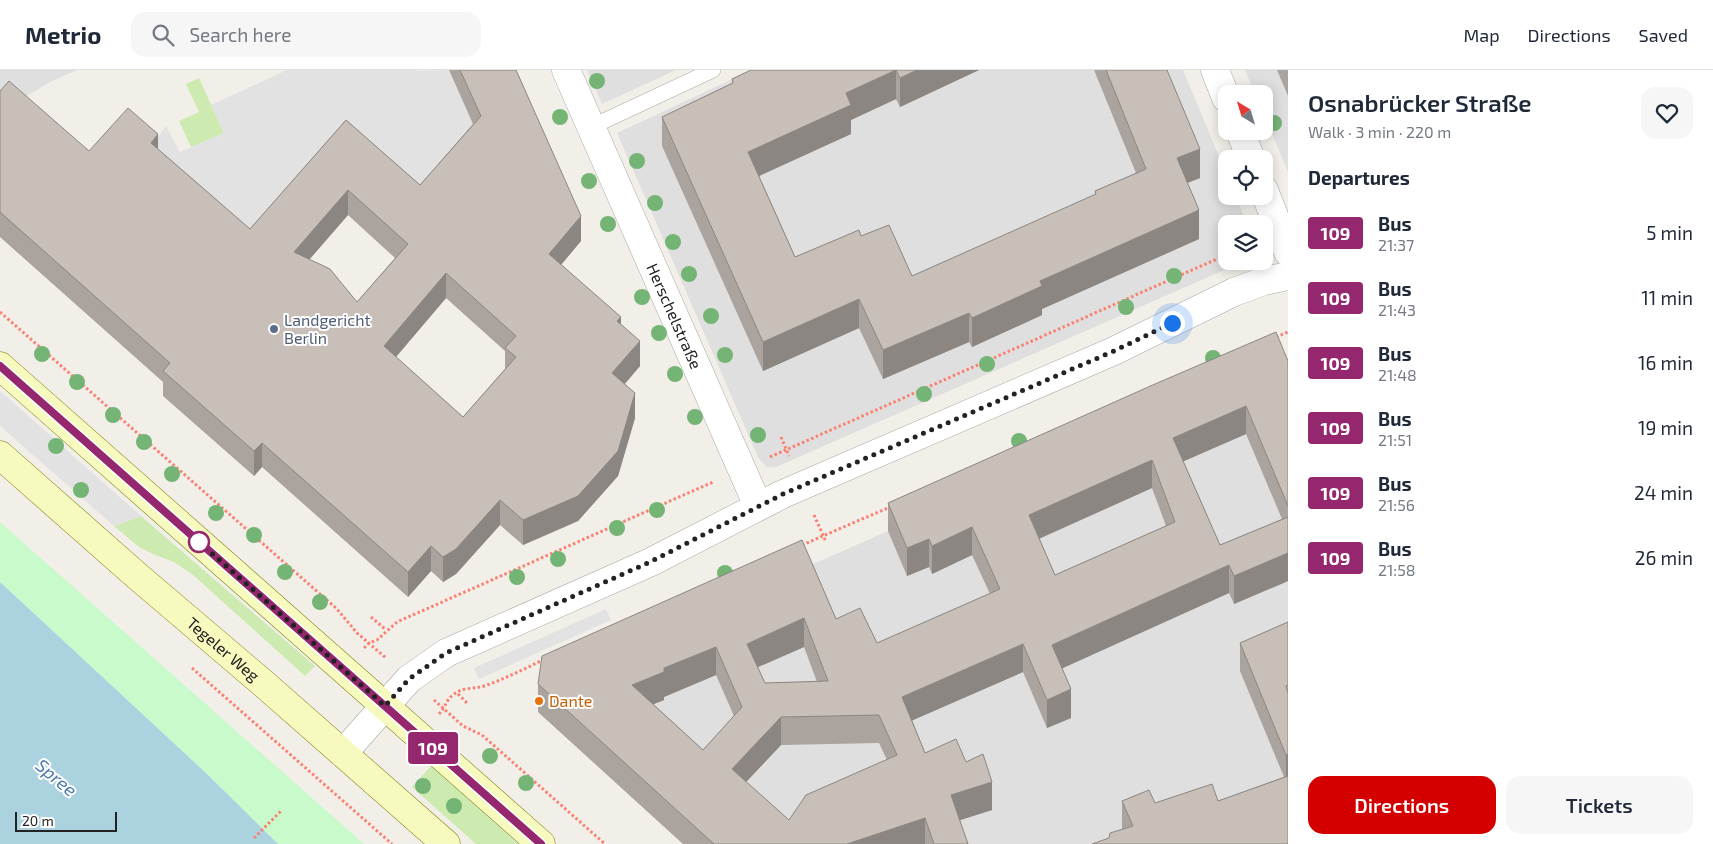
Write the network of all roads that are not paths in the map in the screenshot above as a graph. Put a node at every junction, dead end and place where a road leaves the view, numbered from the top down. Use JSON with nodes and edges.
{"nodes":[{"id":1,"x":566,"y":70,"type":"edge"},
{"id":2,"x":712,"y":70,"type":"edge"},
{"id":3,"x":1215,"y":70,"type":"edge"},
{"id":4,"x":1221,"y":85,"type":"edge"},
{"id":5,"x":591,"y":127,"type":"junction"},
{"id":6,"x":1270,"y":205,"type":"edge"},
{"id":7,"x":1288,"y":252,"type":"edge"},
{"id":8,"x":1288,"y":276,"type":"edge"},
{"id":9,"x":0,"y":366,"type":"edge"},
{"id":10,"x":0,"y":455,"type":"edge"},
{"id":11,"x":758,"y":506,"type":"junction"},
{"id":12,"x":385,"y":706,"type":"junction"},
{"id":13,"x":343,"y":753,"type":"junction"},
{"id":14,"x":446,"y":844,"type":"edge"},
{"id":15,"x":541,"y":844,"type":"edge"}],
"edges":[{"from":1,"to":5,"type":"street","name":"Herschelstraße"},
{"from":2,"to":5,"type":"lane"},
{"from":3,"to":4,"type":"street"},
{"from":5,"to":11,"type":"street","name":"Herschelstraße"},
{"from":6,"to":7,"type":"street"},
{"from":8,"to":11,"type":"street"},
{"from":9,"to":12,"type":"main road"},
{"from":10,"to":13,"type":"main road","name":"Tegeler Weg"},
{"from":11,"to":12,"type":"street"},
{"from":12,"to":13,"type":"street"},
{"from":12,"to":15,"type":"main road"},
{"from":13,"to":14,"type":"main road","name":"Tegeler Weg"}]}
